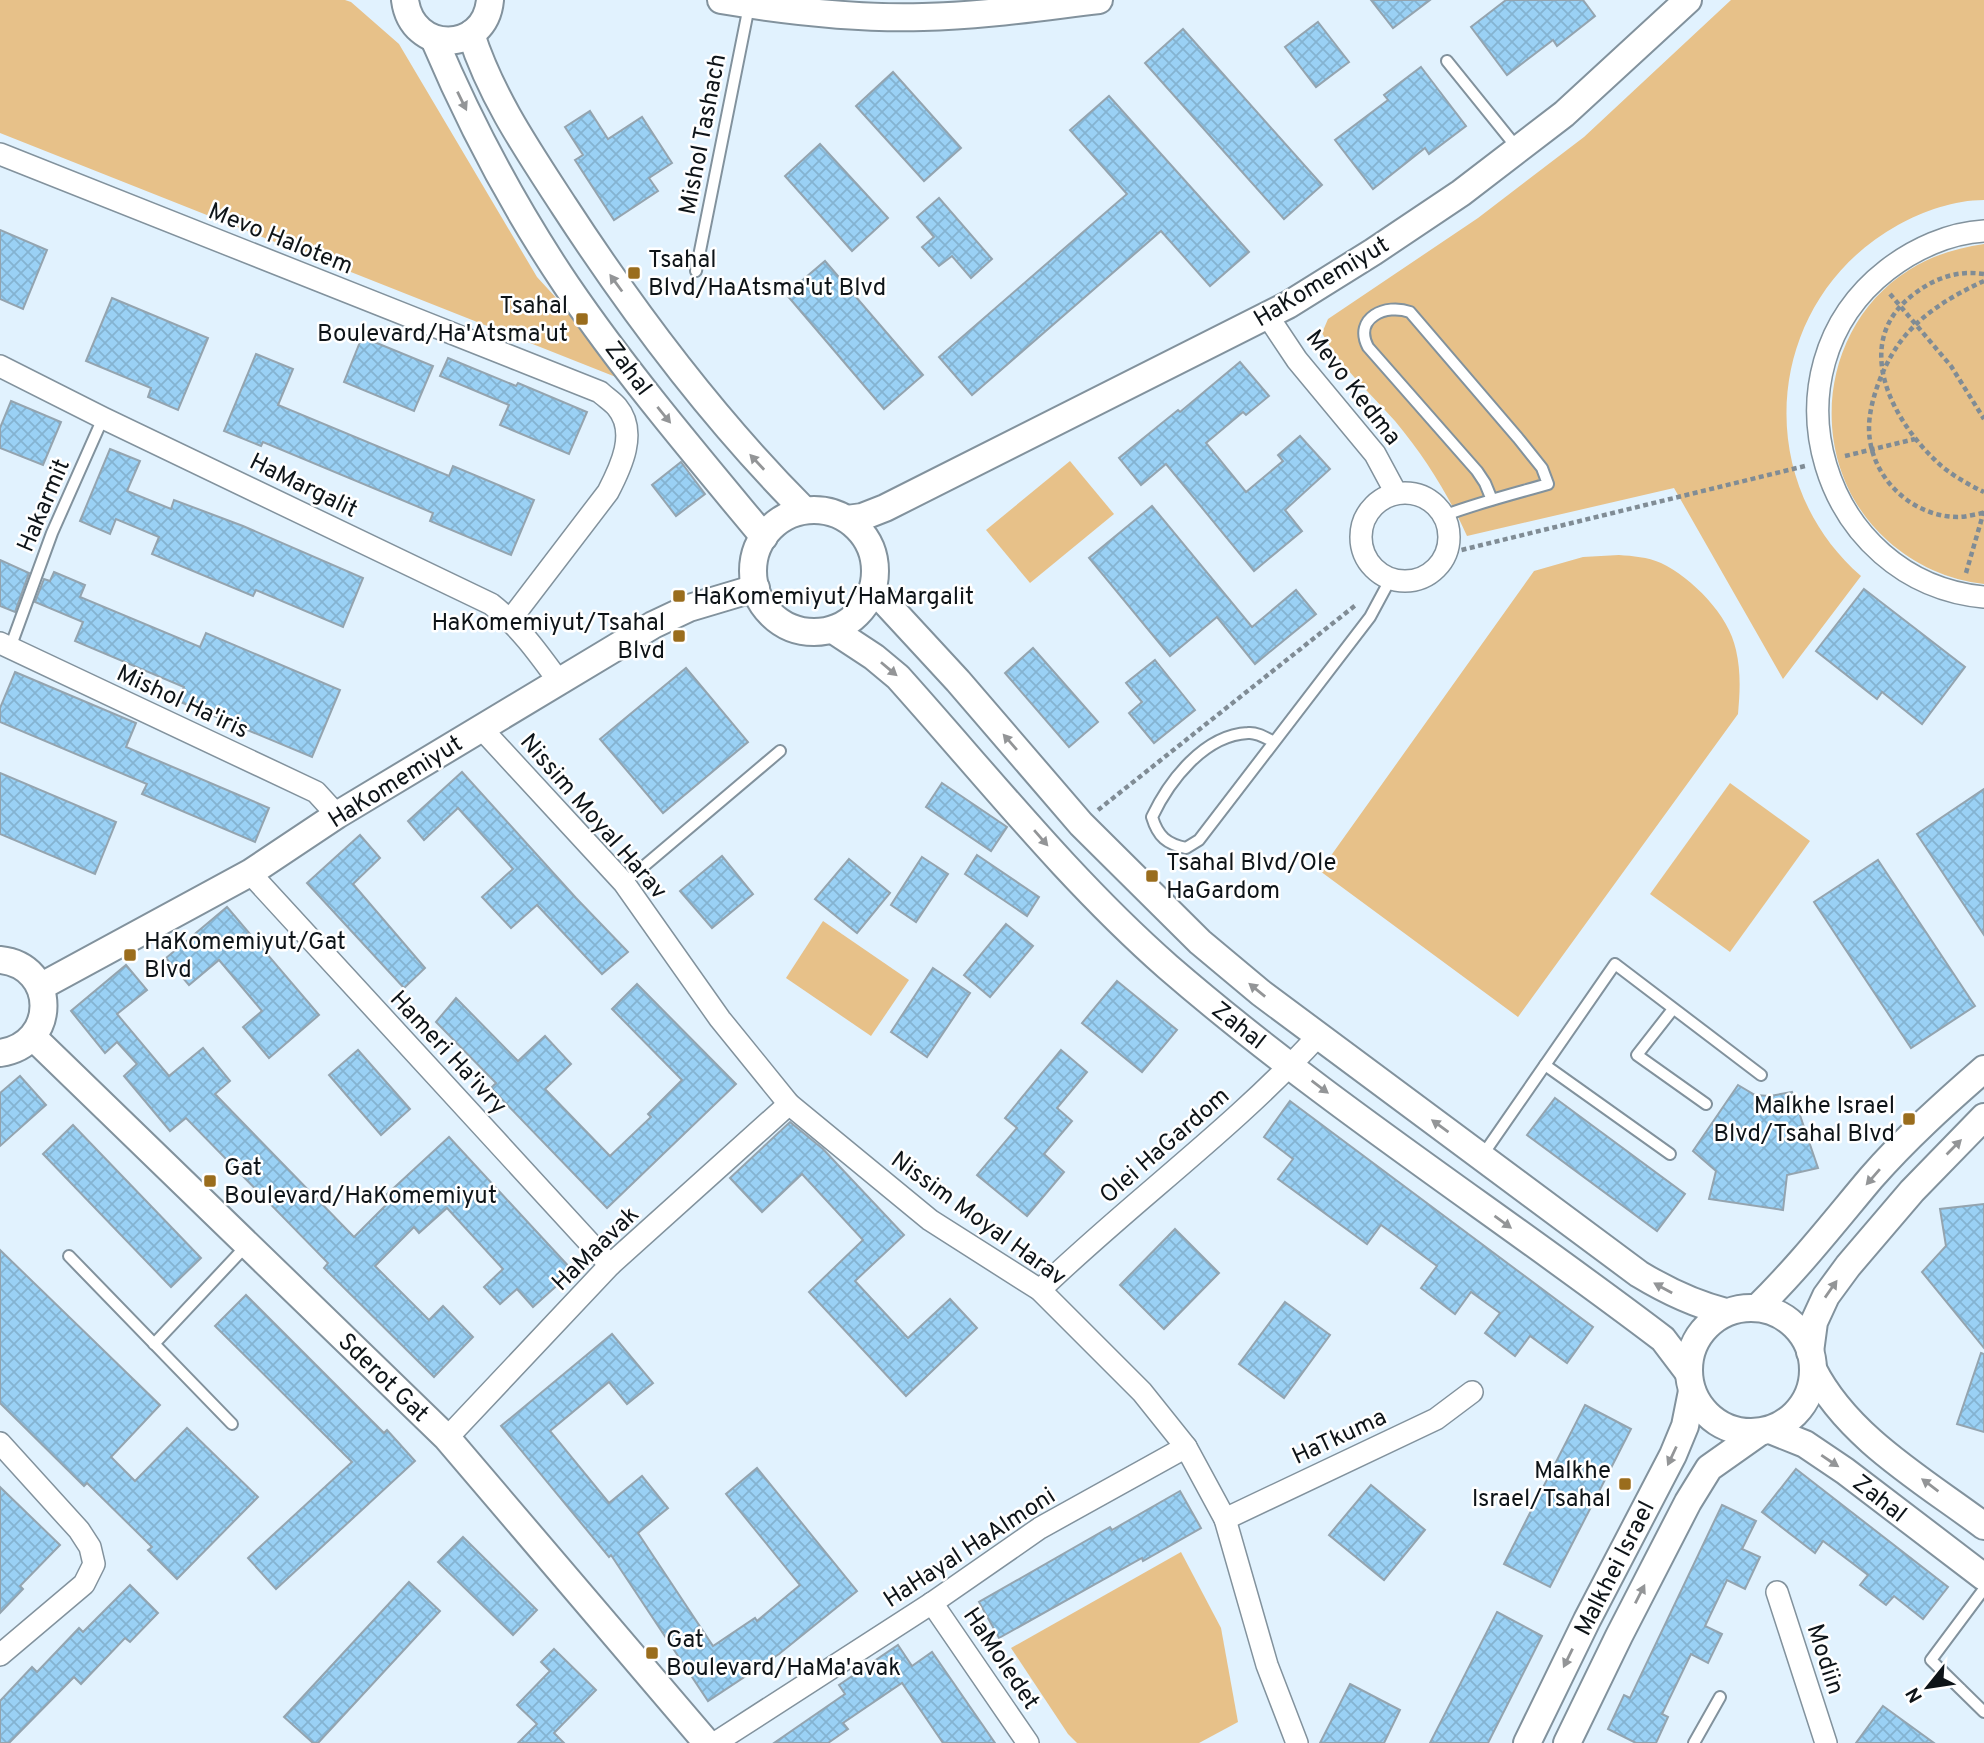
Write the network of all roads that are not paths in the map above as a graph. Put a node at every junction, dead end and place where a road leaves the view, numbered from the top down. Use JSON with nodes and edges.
{"nodes":[{"id":1,"x":405,"y":0,"type":"edge"},
{"id":2,"x":490,"y":0,"type":"edge"},
{"id":3,"x":721,"y":0,"type":"edge"},
{"id":4,"x":1099,"y":0,"type":"edge"},
{"id":5,"x":1689,"y":0,"type":"edge"},
{"id":6,"x":749,"y":5,"type":"junction"},
{"id":7,"x":1010,"y":6,"type":"edge"},
{"id":8,"x":471,"y":34,"type":"junction"},
{"id":9,"x":434,"y":39,"type":"junction"},
{"id":10,"x":1447,"y":61,"type":"dead end"},
{"id":11,"x":1519,"y":150,"type":"junction"},
{"id":12,"x":0,"y":154,"type":"edge"},
{"id":13,"x":1984,"y":231,"type":"edge"},
{"id":14,"x":696,"y":271,"type":"dead end"},
{"id":15,"x":1267,"y":315,"type":"junction"},
{"id":16,"x":0,"y":366,"type":"edge"},
{"id":17,"x":103,"y":418,"type":"junction"},
{"id":18,"x":1395,"y":494,"type":"junction"},
{"id":19,"x":910,"y":496,"type":"junction"},
{"id":20,"x":1492,"y":500,"type":"junction"},
{"id":21,"x":804,"y":510,"type":"junction"},
{"id":22,"x":1443,"y":516,"type":"junction"},
{"id":23,"x":847,"y":519,"type":"junction"},
{"id":24,"x":764,"y":537,"type":"junction"},
{"id":25,"x":875,"y":559,"type":"junction"},
{"id":26,"x":1391,"y":578,"type":"junction"},
{"id":27,"x":755,"y":588,"type":"junction"},
{"id":28,"x":873,"y":589,"type":"junction"},
{"id":29,"x":1984,"y":597,"type":"edge"},
{"id":30,"x":511,"y":619,"type":"junction"},
{"id":31,"x":833,"y":630,"type":"junction"},
{"id":32,"x":5,"y":646,"type":"edge"},
{"id":33,"x":561,"y":683,"type":"junction"},
{"id":34,"x":481,"y":728,"type":"junction"},
{"id":35,"x":1274,"y":742,"type":"junction"},
{"id":36,"x":780,"y":751,"type":"dead end"},
{"id":37,"x":337,"y":815,"type":"junction"},
{"id":38,"x":250,"y":873,"type":"junction"},
{"id":39,"x":624,"y":883,"type":"junction"},
{"id":40,"x":0,"y":960,"type":"edge"},
{"id":41,"x":40,"y":987,"type":"junction"},
{"id":42,"x":1673,"y":1009,"type":"junction"},
{"id":43,"x":1318,"y":1036,"type":"junction"},
{"id":44,"x":33,"y":1037,"type":"junction"},
{"id":45,"x":0,"y":1053,"type":"edge"},
{"id":46,"x":1291,"y":1065,"type":"junction"},
{"id":47,"x":1545,"y":1065,"type":"junction"},
{"id":48,"x":1984,"y":1069,"type":"edge"},
{"id":49,"x":1761,"y":1075,"type":"dead end"},
{"id":50,"x":789,"y":1104,"type":"junction"},
{"id":51,"x":1706,"y":1104,"type":"dead end"},
{"id":52,"x":1983,"y":1121,"type":"edge"},
{"id":53,"x":1670,"y":1154,"type":"dead end"},
{"id":54,"x":1482,"y":1156,"type":"junction"},
{"id":55,"x":247,"y":1245,"type":"junction"},
{"id":56,"x":69,"y":1256,"type":"dead end"},
{"id":57,"x":610,"y":1265,"type":"junction"},
{"id":58,"x":1040,"y":1290,"type":"junction"},
{"id":59,"x":1757,"y":1308,"type":"junction"},
{"id":60,"x":1727,"y":1312,"type":"junction"},
{"id":61,"x":155,"y":1344,"type":"junction"},
{"id":62,"x":1812,"y":1360,"type":"junction"},
{"id":63,"x":1690,"y":1381,"type":"junction"},
{"id":64,"x":1472,"y":1392,"type":"dead end"},
{"id":65,"x":232,"y":1424,"type":"dead end"},
{"id":66,"x":1765,"y":1431,"type":"junction"},
{"id":67,"x":447,"y":1438,"type":"junction"},
{"id":68,"x":0,"y":1443,"type":"edge"},
{"id":69,"x":1186,"y":1447,"type":"junction"},
{"id":70,"x":1225,"y":1519,"type":"junction"},
{"id":71,"x":1984,"y":1526,"type":"edge"},
{"id":72,"x":1984,"y":1577,"type":"edge"},
{"id":73,"x":1984,"y":1589,"type":"edge"},
{"id":74,"x":1777,"y":1592,"type":"dead end"},
{"id":75,"x":932,"y":1603,"type":"junction"},
{"id":76,"x":0,"y":1655,"type":"edge"},
{"id":77,"x":1720,"y":1697,"type":"dead end"},
{"id":78,"x":1984,"y":1712,"type":"edge"},
{"id":79,"x":1293,"y":1742,"type":"edge"},
{"id":80,"x":707,"y":1743,"type":"edge"},
{"id":81,"x":715,"y":1743,"type":"edge"},
{"id":82,"x":1028,"y":1743,"type":"edge"},
{"id":83,"x":1527,"y":1743,"type":"edge"},
{"id":84,"x":1567,"y":1743,"type":"edge"},
{"id":85,"x":1695,"y":1743,"type":"edge"},
{"id":86,"x":1826,"y":1743,"type":"edge"}],
"edges":[{"from":1,"to":9,"type":"street"},
{"from":2,"to":8,"type":"street"},
{"from":3,"to":6,"type":"street"},
{"from":4,"to":7,"type":"street"},
{"from":5,"to":11,"type":"street","name":"HaKomemiyut"},
{"from":6,"to":7,"type":"street"},
{"from":6,"to":14,"type":"lane","name":"Mishol Tashach"},
{"from":8,"to":9,"type":"street"},
{"from":21,"to":8,"type":"street","name":"Zahal","one_way":true},
{"from":9,"to":24,"type":"street","name":"Zahal","one_way":true},
{"from":10,"to":11,"type":"lane"},
{"from":11,"to":15,"type":"street","name":"HaKomemiyut"},
{"from":12,"to":30,"type":"street","name":"Mevo Halotem"},
{"from":13,"to":29,"type":"street"},
{"from":15,"to":18,"type":"street","name":"Mevo Kedma"},
{"from":15,"to":19,"type":"street","name":"HaKomemiyut"},
{"from":16,"to":17,"type":"street","name":"HaMargalit"},
{"from":17,"to":30,"type":"street","name":"HaMargalit"},
{"from":17,"to":32,"type":"lane","name":"Hakarmit"},
{"from":18,"to":22,"type":"street"},
{"from":18,"to":26,"type":"street"},
{"from":19,"to":23,"type":"street","name":"HaKomemiyut"},
{"from":19,"to":25,"type":"street","name":"HaKomemiyut"},
{"from":20,"to":20,"type":"lane"},
{"from":20,"to":22,"type":"lane"},
{"from":21,"to":23,"type":"street"},
{"from":21,"to":24,"type":"street"},
{"from":22,"to":26,"type":"street"},
{"from":23,"to":25,"type":"street"},
{"from":24,"to":27,"type":"street"},
{"from":25,"to":28,"type":"street"},
{"from":26,"to":35,"type":"lane"},
{"from":27,"to":31,"type":"street"},
{"from":27,"to":33,"type":"street","name":"HaKomemiyut"},
{"from":28,"to":31,"type":"street"},
{"from":43,"to":28,"type":"street","name":"Zahal","one_way":true},
{"from":30,"to":33,"type":"street","name":"HaMargalit"},
{"from":31,"to":46,"type":"street","name":"Zahal","one_way":true},
{"from":32,"to":37,"type":"street","name":"Mishol Ha'iris"},
{"from":33,"to":34,"type":"street","name":"HaKomemiyut"},
{"from":34,"to":37,"type":"street","name":"HaKomemiyut"},
{"from":34,"to":39,"type":"street","name":"Nissim Moyal Harav"},
{"from":35,"to":35,"type":"lane"},
{"from":36,"to":39,"type":"lane"},
{"from":37,"to":38,"type":"street","name":"HaKomemiyut"},
{"from":38,"to":41,"type":"street","name":"HaKomemiyut"},
{"from":38,"to":57,"type":"street","name":"Hameri Ha'ivry"},
{"from":39,"to":50,"type":"street","name":"Nissim Moyal Harav"},
{"from":40,"to":41,"type":"street"},
{"from":41,"to":44,"type":"street"},
{"from":42,"to":47,"type":"lane"},
{"from":42,"to":49,"type":"lane"},
{"from":42,"to":51,"type":"lane"},
{"from":43,"to":46,"type":"street","name":"Olei HaGardom"},
{"from":54,"to":43,"type":"street","name":"Zahal","one_way":true},
{"from":44,"to":45,"type":"street"},
{"from":44,"to":55,"type":"street","name":"Sderot Gat"},
{"from":46,"to":58,"type":"street","name":"Olei HaGardom"},
{"from":46,"to":63,"type":"street","name":"Zahal","one_way":true},
{"from":47,"to":53,"type":"lane"},
{"from":47,"to":54,"type":"lane"},
{"from":48,"to":59,"type":"street","one_way":true},
{"from":50,"to":57,"type":"street","name":"HaMaavak"},
{"from":50,"to":58,"type":"street","name":"Nissim Moyal Harav"},
{"from":62,"to":52,"type":"street","one_way":true},
{"from":60,"to":54,"type":"street","name":"Zahal","one_way":true},
{"from":55,"to":61,"type":"lane"},
{"from":55,"to":67,"type":"street","name":"Sderot Gat"},
{"from":56,"to":61,"type":"lane"},
{"from":57,"to":67,"type":"street","name":"HaMaavak"},
{"from":58,"to":69,"type":"street","name":"Nissim Moyal Harav"},
{"from":59,"to":60,"type":"street"},
{"from":59,"to":62,"type":"street"},
{"from":60,"to":63,"type":"street"},
{"from":61,"to":65,"type":"lane"},
{"from":62,"to":66,"type":"street"},
{"from":71,"to":62,"type":"street","name":"Zahal","one_way":true},
{"from":63,"to":66,"type":"street"},
{"from":63,"to":83,"type":"street","name":"Malkhei Israel","one_way":true},
{"from":64,"to":70,"type":"street","name":"HaTkuma"},
{"from":66,"to":72,"type":"street","name":"Zahal","one_way":true},
{"from":84,"to":66,"type":"street","name":"Malkhei Israel","one_way":true},
{"from":67,"to":80,"type":"street","name":"Sderot Gat"},
{"from":68,"to":76,"type":"street"},
{"from":69,"to":70,"type":"street","name":"Nissim Moyal Harav"},
{"from":69,"to":75,"type":"street","name":"HaHayal HaAlmoni"},
{"from":70,"to":79,"type":"street","name":"Nissim Moyal Harav"},
{"from":73,"to":78,"type":"lane"},
{"from":74,"to":86,"type":"street","name":"Modiin"},
{"from":75,"to":81,"type":"street","name":"HaHayal HaAlmoni"},
{"from":75,"to":82,"type":"street","name":"HaMoledet"},
{"from":77,"to":85,"type":"lane"}]}
